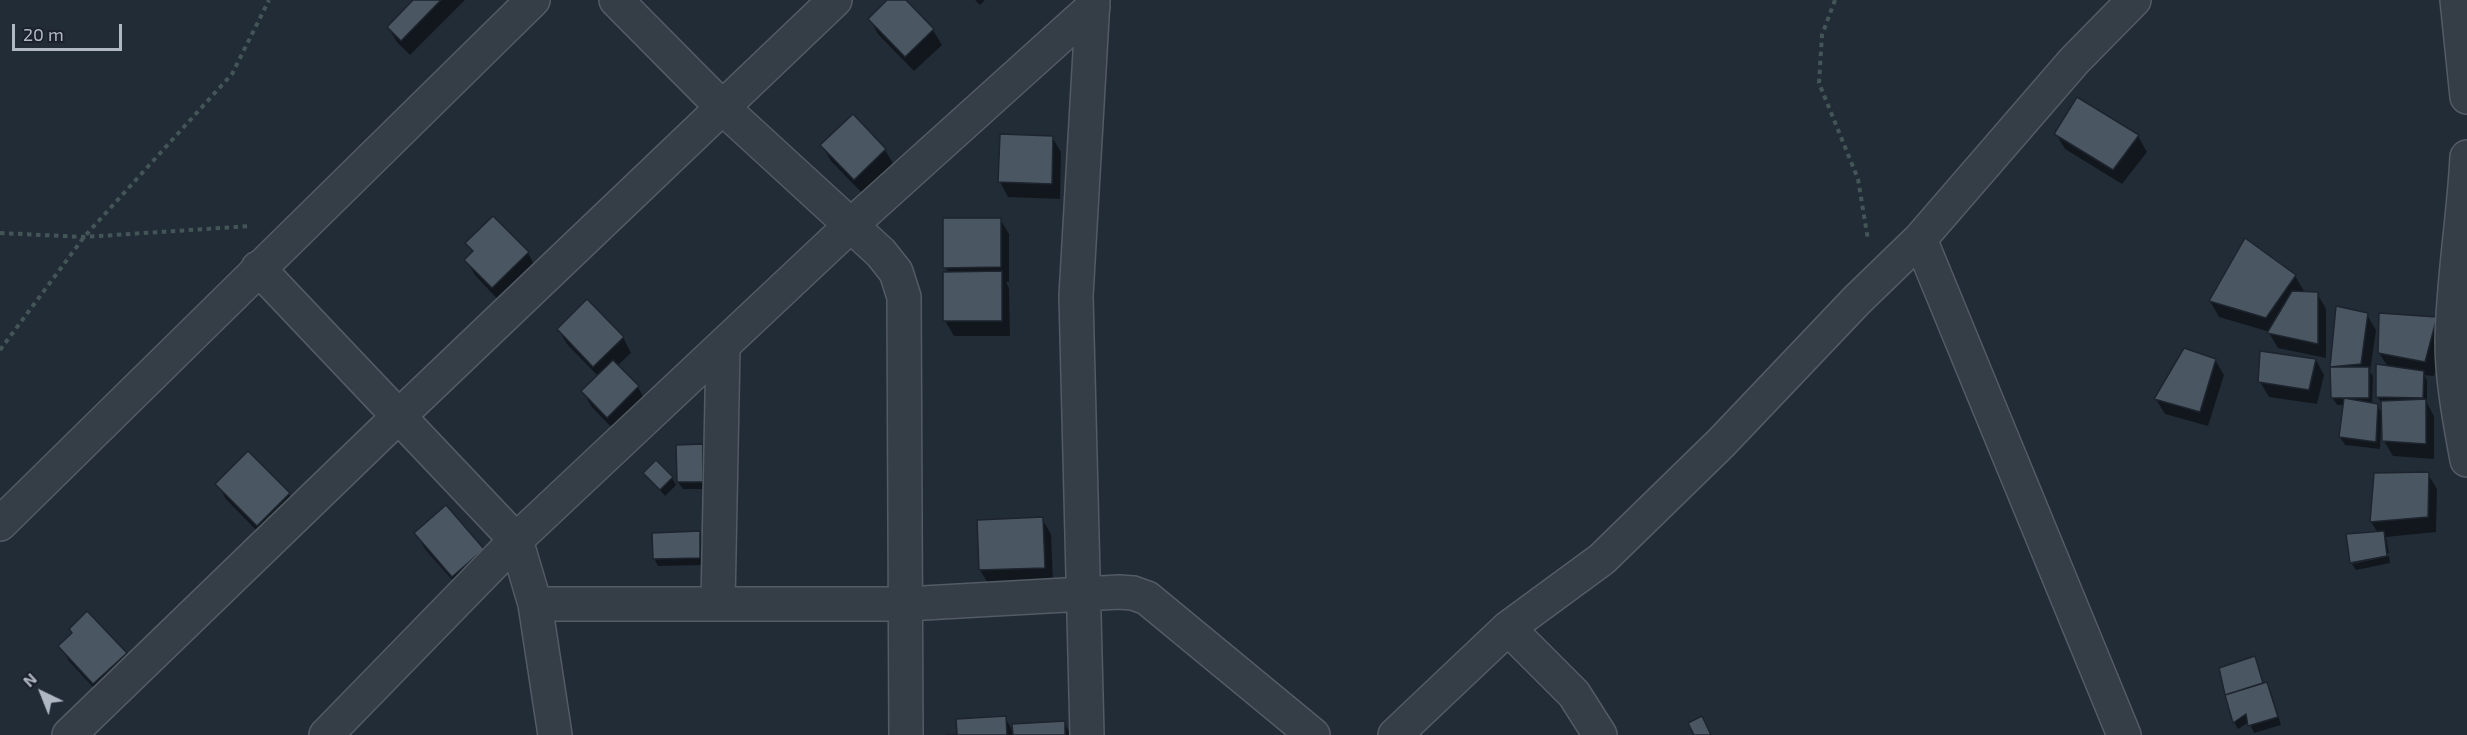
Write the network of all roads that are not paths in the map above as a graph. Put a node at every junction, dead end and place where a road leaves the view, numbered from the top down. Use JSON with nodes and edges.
{"nodes":[{"id":1,"x":533,"y":0,"type":"edge"},
{"id":2,"x":616,"y":0,"type":"edge"},
{"id":3,"x":835,"y":0,"type":"edge"},
{"id":4,"x":2134,"y":0,"type":"edge"},
{"id":5,"x":2457,"y":0,"type":"edge"},
{"id":6,"x":1093,"y":3,"type":"edge"},
{"id":7,"x":2467,"y":97,"type":"edge"},
{"id":8,"x":723,"y":108,"type":"junction"},
{"id":9,"x":2467,"y":157,"type":"edge"},
{"id":10,"x":850,"y":226,"type":"junction"},
{"id":11,"x":1920,"y":239,"type":"junction"},
{"id":12,"x":258,"y":268,"type":"junction"},
{"id":13,"x":723,"y":347,"type":"junction"},
{"id":14,"x":399,"y":416,"type":"junction"},
{"id":15,"x":2467,"y":460,"type":"edge"},
{"id":16,"x":0,"y":524,"type":"edge"},
{"id":17,"x":516,"y":540,"type":"junction"},
{"id":18,"x":1083,"y":593,"type":"junction"},
{"id":19,"x":535,"y":603,"type":"junction"},
{"id":20,"x":718,"y":604,"type":"junction"},
{"id":21,"x":906,"y":604,"type":"junction"},
{"id":22,"x":1508,"y":628,"type":"junction"},
{"id":23,"x":69,"y":735,"type":"edge"},
{"id":24,"x":326,"y":735,"type":"edge"},
{"id":25,"x":555,"y":735,"type":"edge"},
{"id":26,"x":906,"y":735,"type":"edge"},
{"id":27,"x":1087,"y":735,"type":"edge"},
{"id":28,"x":1313,"y":735,"type":"edge"},
{"id":29,"x":1395,"y":735,"type":"edge"},
{"id":30,"x":1600,"y":735,"type":"edge"},
{"id":31,"x":2124,"y":735,"type":"edge"}],
"edges":[{"from":1,"to":12,"type":"street"},
{"from":2,"to":8,"type":"street"},
{"from":3,"to":8,"type":"street"},
{"from":4,"to":11,"type":"street"},
{"from":5,"to":7,"type":"street"},
{"from":6,"to":10,"type":"street"},
{"from":6,"to":18,"type":"street"},
{"from":8,"to":10,"type":"street"},
{"from":8,"to":14,"type":"street"},
{"from":9,"to":15,"type":"street"},
{"from":10,"to":13,"type":"street"},
{"from":10,"to":21,"type":"street"},
{"from":11,"to":22,"type":"street"},
{"from":11,"to":31,"type":"street"},
{"from":12,"to":14,"type":"street"},
{"from":12,"to":16,"type":"street"},
{"from":13,"to":17,"type":"street"},
{"from":13,"to":20,"type":"street"},
{"from":14,"to":17,"type":"street"},
{"from":14,"to":23,"type":"street"},
{"from":17,"to":19,"type":"street"},
{"from":17,"to":24,"type":"street"},
{"from":18,"to":21,"type":"street"},
{"from":18,"to":27,"type":"street"},
{"from":18,"to":28,"type":"street"},
{"from":19,"to":20,"type":"street"},
{"from":19,"to":25,"type":"street"},
{"from":20,"to":21,"type":"street"},
{"from":21,"to":26,"type":"street"},
{"from":22,"to":29,"type":"street"},
{"from":22,"to":30,"type":"street"}]}
